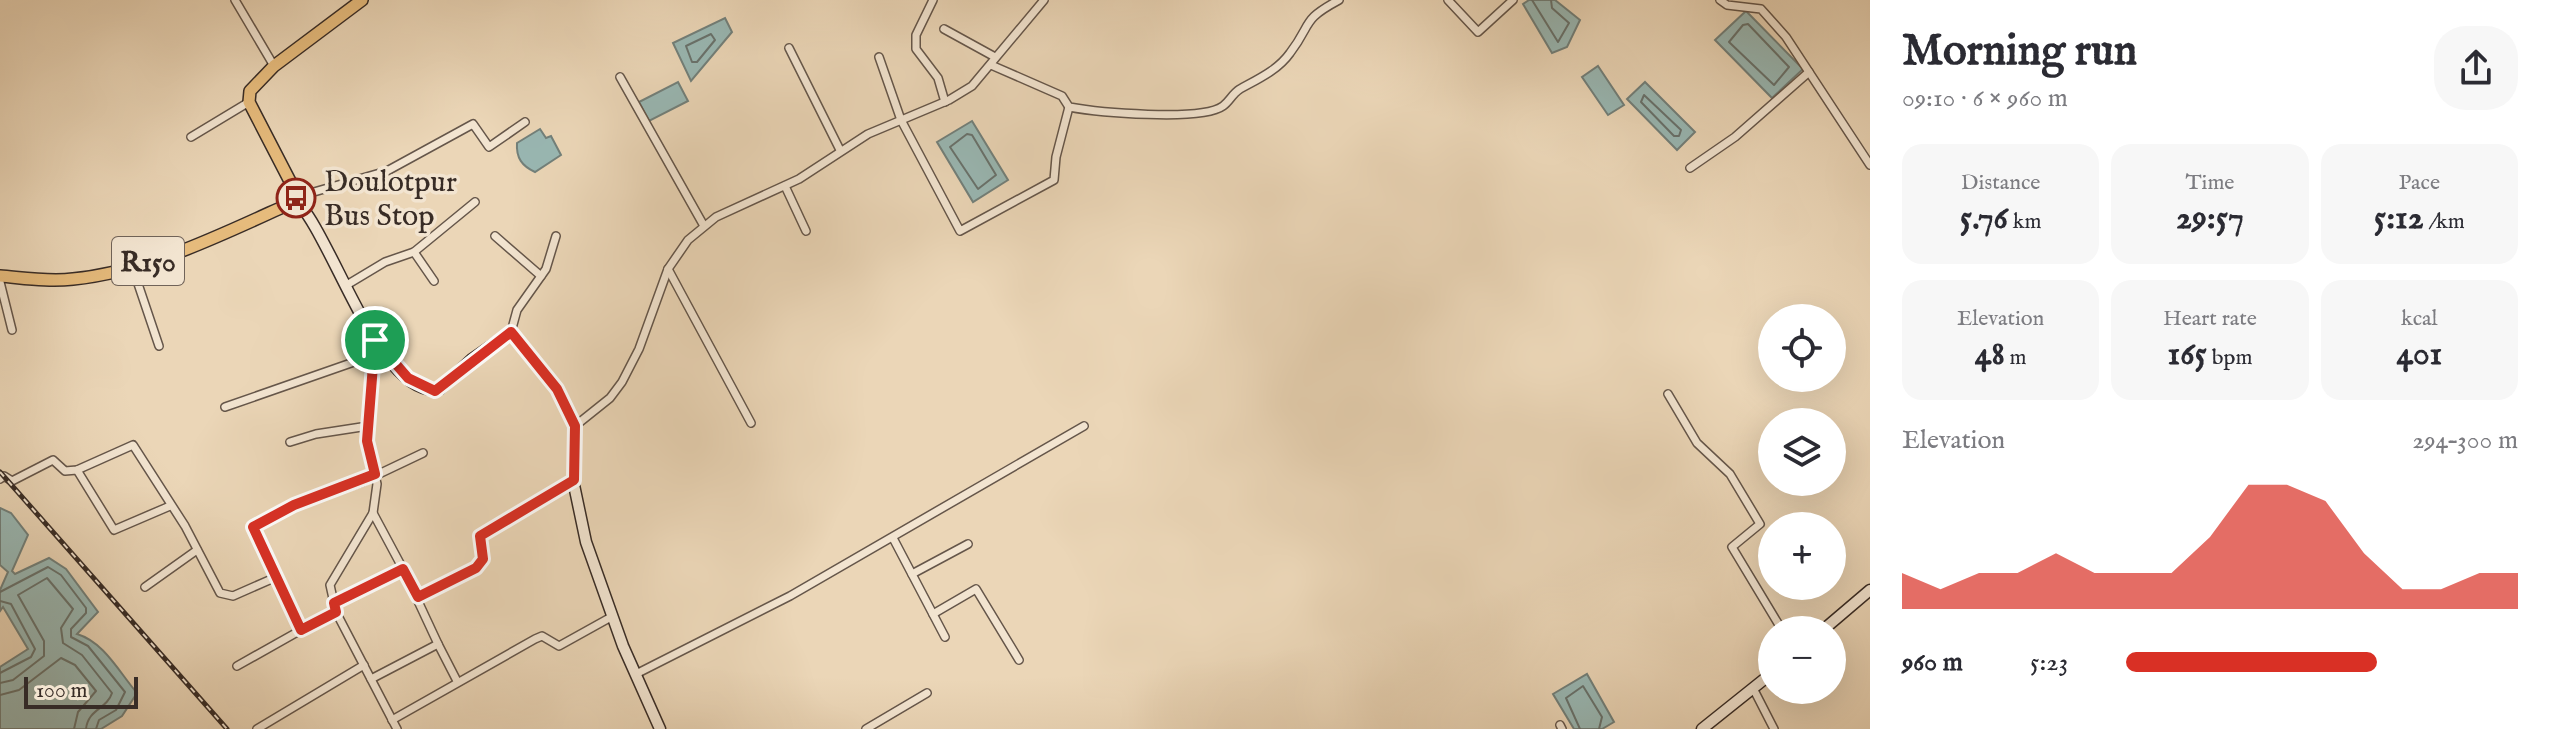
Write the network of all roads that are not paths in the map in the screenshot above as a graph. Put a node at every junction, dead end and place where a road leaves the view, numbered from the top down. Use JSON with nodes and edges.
{"nodes":[{"id":1,"x":235,"y":0,"type":"edge"},
{"id":2,"x":362,"y":0,"type":"edge"},
{"id":3,"x":933,"y":0,"type":"edge"},
{"id":4,"x":1044,"y":0,"type":"edge"},
{"id":5,"x":1339,"y":0,"type":"edge"},
{"id":6,"x":1448,"y":0,"type":"edge"},
{"id":7,"x":1513,"y":0,"type":"edge"},
{"id":8,"x":1720,"y":0,"type":"edge"},
{"id":9,"x":944,"y":29,"type":"dead end"},
{"id":10,"x":789,"y":48,"type":"dead end"},
{"id":11,"x":879,"y":57,"type":"dead end"},
{"id":12,"x":993,"y":61,"type":"junction"},
{"id":13,"x":274,"y":66,"type":"junction"},
{"id":14,"x":1809,"y":72,"type":"junction"},
{"id":15,"x":620,"y":77,"type":"dead end"},
{"id":16,"x":249,"y":102,"type":"junction"},
{"id":17,"x":945,"y":102,"type":"junction"},
{"id":18,"x":1069,"y":107,"type":"junction"},
{"id":19,"x":901,"y":120,"type":"junction"},
{"id":20,"x":525,"y":122,"type":"dead end"},
{"id":21,"x":191,"y":137,"type":"dead end"},
{"id":22,"x":840,"y":150,"type":"junction"},
{"id":23,"x":1870,"y":165,"type":"edge"},
{"id":24,"x":1690,"y":168,"type":"dead end"},
{"id":25,"x":785,"y":186,"type":"junction"},
{"id":26,"x":293,"y":198,"type":"junction"},
{"id":27,"x":475,"y":202,"type":"dead end"},
{"id":28,"x":704,"y":226,"type":"junction"},
{"id":29,"x":806,"y":231,"type":"dead end"},
{"id":30,"x":495,"y":236,"type":"dead end"},
{"id":31,"x":556,"y":236,"type":"dead end"},
{"id":32,"x":414,"y":252,"type":"junction"},
{"id":33,"x":132,"y":266,"type":"junction"},
{"id":34,"x":668,"y":269,"type":"junction"},
{"id":35,"x":541,"y":276,"type":"junction"},
{"id":36,"x":0,"y":279,"type":"edge"},
{"id":37,"x":434,"y":281,"type":"dead end"},
{"id":38,"x":345,"y":286,"type":"junction"},
{"id":39,"x":12,"y":330,"type":"dead end"},
{"id":40,"x":511,"y":332,"type":"junction"},
{"id":41,"x":375,"y":340,"type":"junction"},
{"id":42,"x":159,"y":346,"type":"dead end"},
{"id":43,"x":374,"y":355,"type":"junction"},
{"id":44,"x":1668,"y":394,"type":"dead end"},
{"id":45,"x":225,"y":407,"type":"dead end"},
{"id":46,"x":751,"y":423,"type":"dead end"},
{"id":47,"x":368,"y":426,"type":"junction"},
{"id":48,"x":575,"y":426,"type":"junction"},
{"id":49,"x":1084,"y":426,"type":"dead end"},
{"id":50,"x":290,"y":442,"type":"dead end"},
{"id":51,"x":423,"y":453,"type":"dead end"},
{"id":52,"x":77,"y":470,"type":"junction"},
{"id":53,"x":375,"y":474,"type":"junction"},
{"id":54,"x":0,"y":479,"type":"edge"},
{"id":55,"x":574,"y":480,"type":"junction"},
{"id":56,"x":170,"y":506,"type":"junction"},
{"id":57,"x":373,"y":513,"type":"junction"},
{"id":58,"x":893,"y":538,"type":"junction"},
{"id":59,"x":968,"y":544,"type":"dead end"},
{"id":60,"x":197,"y":550,"type":"junction"},
{"id":61,"x":403,"y":569,"type":"junction"},
{"id":62,"x":912,"y":574,"type":"junction"},
{"id":63,"x":274,"y":578,"type":"junction"},
{"id":64,"x":145,"y":587,"type":"dead end"},
{"id":65,"x":1870,"y":590,"type":"edge"},
{"id":66,"x":418,"y":597,"type":"junction"},
{"id":67,"x":335,"y":608,"type":"junction"},
{"id":68,"x":933,"y":614,"type":"junction"},
{"id":69,"x":613,"y":616,"type":"junction"},
{"id":70,"x":1774,"y":616,"type":"edge"},
{"id":71,"x":1839,"y":616,"type":"edge"},
{"id":72,"x":301,"y":630,"type":"junction"},
{"id":73,"x":945,"y":637,"type":"dead end"},
{"id":74,"x":438,"y":644,"type":"junction"},
{"id":75,"x":1019,"y":660,"type":"dead end"},
{"id":76,"x":364,"y":665,"type":"junction"},
{"id":77,"x":237,"y":666,"type":"dead end"},
{"id":78,"x":636,"y":674,"type":"junction"},
{"id":79,"x":371,"y":679,"type":"junction"},
{"id":80,"x":457,"y":681,"type":"junction"},
{"id":81,"x":1758,"y":686,"type":"edge"},
{"id":82,"x":1754,"y":690,"type":"junction"},
{"id":83,"x":927,"y":693,"type":"dead end"},
{"id":84,"x":392,"y":720,"type":"junction"},
{"id":85,"x":257,"y":729,"type":"edge"},
{"id":86,"x":397,"y":729,"type":"edge"},
{"id":87,"x":660,"y":729,"type":"edge"},
{"id":88,"x":866,"y":729,"type":"edge"},
{"id":89,"x":1702,"y":729,"type":"edge"},
{"id":90,"x":1774,"y":729,"type":"edge"}],
"edges":[{"from":1,"to":13,"type":"street"},
{"from":2,"to":13,"type":"main road"},
{"from":3,"to":17,"type":"street"},
{"from":4,"to":12,"type":"street"},
{"from":5,"to":18,"type":"street"},
{"from":6,"to":7,"type":"street"},
{"from":8,"to":14,"type":"street"},
{"from":9,"to":12,"type":"street"},
{"from":10,"to":22,"type":"street"},
{"from":11,"to":19,"type":"street"},
{"from":12,"to":17,"type":"street"},
{"from":12,"to":18,"type":"street"},
{"from":13,"to":16,"type":"main road"},
{"from":14,"to":23,"type":"street"},
{"from":14,"to":24,"type":"street"},
{"from":15,"to":28,"type":"street"},
{"from":16,"to":21,"type":"street"},
{"from":16,"to":26,"type":"main road"},
{"from":17,"to":19,"type":"street"},
{"from":18,"to":19,"type":"street"},
{"from":19,"to":22,"type":"street"},
{"from":20,"to":26,"type":"street"},
{"from":22,"to":25,"type":"street"},
{"from":25,"to":28,"type":"street"},
{"from":25,"to":29,"type":"street"},
{"from":26,"to":33,"type":"main road","number":"R150"},
{"from":26,"to":38,"type":"street"},
{"from":27,"to":32,"type":"street"},
{"from":28,"to":34,"type":"street"},
{"from":30,"to":35,"type":"street"},
{"from":31,"to":35,"type":"street"},
{"from":32,"to":37,"type":"street"},
{"from":32,"to":38,"type":"street"},
{"from":33,"to":36,"type":"main road","number":"R150"},
{"from":33,"to":42,"type":"street"},
{"from":34,"to":46,"type":"street"},
{"from":34,"to":48,"type":"street"},
{"from":35,"to":40,"type":"street"},
{"from":36,"to":39,"type":"street"},
{"from":38,"to":41,"type":"street"},
{"from":40,"to":41,"type":"street"},
{"from":40,"to":48,"type":"street"},
{"from":41,"to":43,"type":"street"},
{"from":43,"to":45,"type":"street"},
{"from":43,"to":47,"type":"street"},
{"from":44,"to":70,"type":"street"},
{"from":47,"to":50,"type":"street"},
{"from":47,"to":53,"type":"street"},
{"from":48,"to":55,"type":"street"},
{"from":49,"to":58,"type":"street"},
{"from":51,"to":53,"type":"street"},
{"from":52,"to":54,"type":"street"},
{"from":52,"to":56,"type":"street"},
{"from":52,"to":56,"type":"street"},
{"from":53,"to":57,"type":"street"},
{"from":53,"to":63,"type":"street"},
{"from":55,"to":66,"type":"street"},
{"from":55,"to":69,"type":"street"},
{"from":56,"to":60,"type":"street"},
{"from":57,"to":61,"type":"street"},
{"from":57,"to":67,"type":"street"},
{"from":58,"to":62,"type":"street"},
{"from":58,"to":78,"type":"street"},
{"from":59,"to":62,"type":"street"},
{"from":60,"to":63,"type":"street"},
{"from":60,"to":64,"type":"street"},
{"from":61,"to":66,"type":"street"},
{"from":61,"to":67,"type":"street"},
{"from":62,"to":68,"type":"street"},
{"from":63,"to":72,"type":"street"},
{"from":65,"to":71,"type":"street"},
{"from":66,"to":74,"type":"street"},
{"from":67,"to":72,"type":"street"},
{"from":67,"to":76,"type":"street"},
{"from":68,"to":73,"type":"street"},
{"from":68,"to":75,"type":"street"},
{"from":69,"to":78,"type":"street"},
{"from":69,"to":80,"type":"street"},
{"from":72,"to":77,"type":"street"},
{"from":74,"to":79,"type":"street"},
{"from":74,"to":80,"type":"street"},
{"from":76,"to":79,"type":"street"},
{"from":76,"to":85,"type":"street"},
{"from":78,"to":87,"type":"street"},
{"from":79,"to":84,"type":"street"},
{"from":80,"to":84,"type":"street"},
{"from":81,"to":82,"type":"street"},
{"from":82,"to":89,"type":"street"},
{"from":82,"to":90,"type":"street"},
{"from":83,"to":88,"type":"street"},
{"from":84,"to":86,"type":"street"}]}
